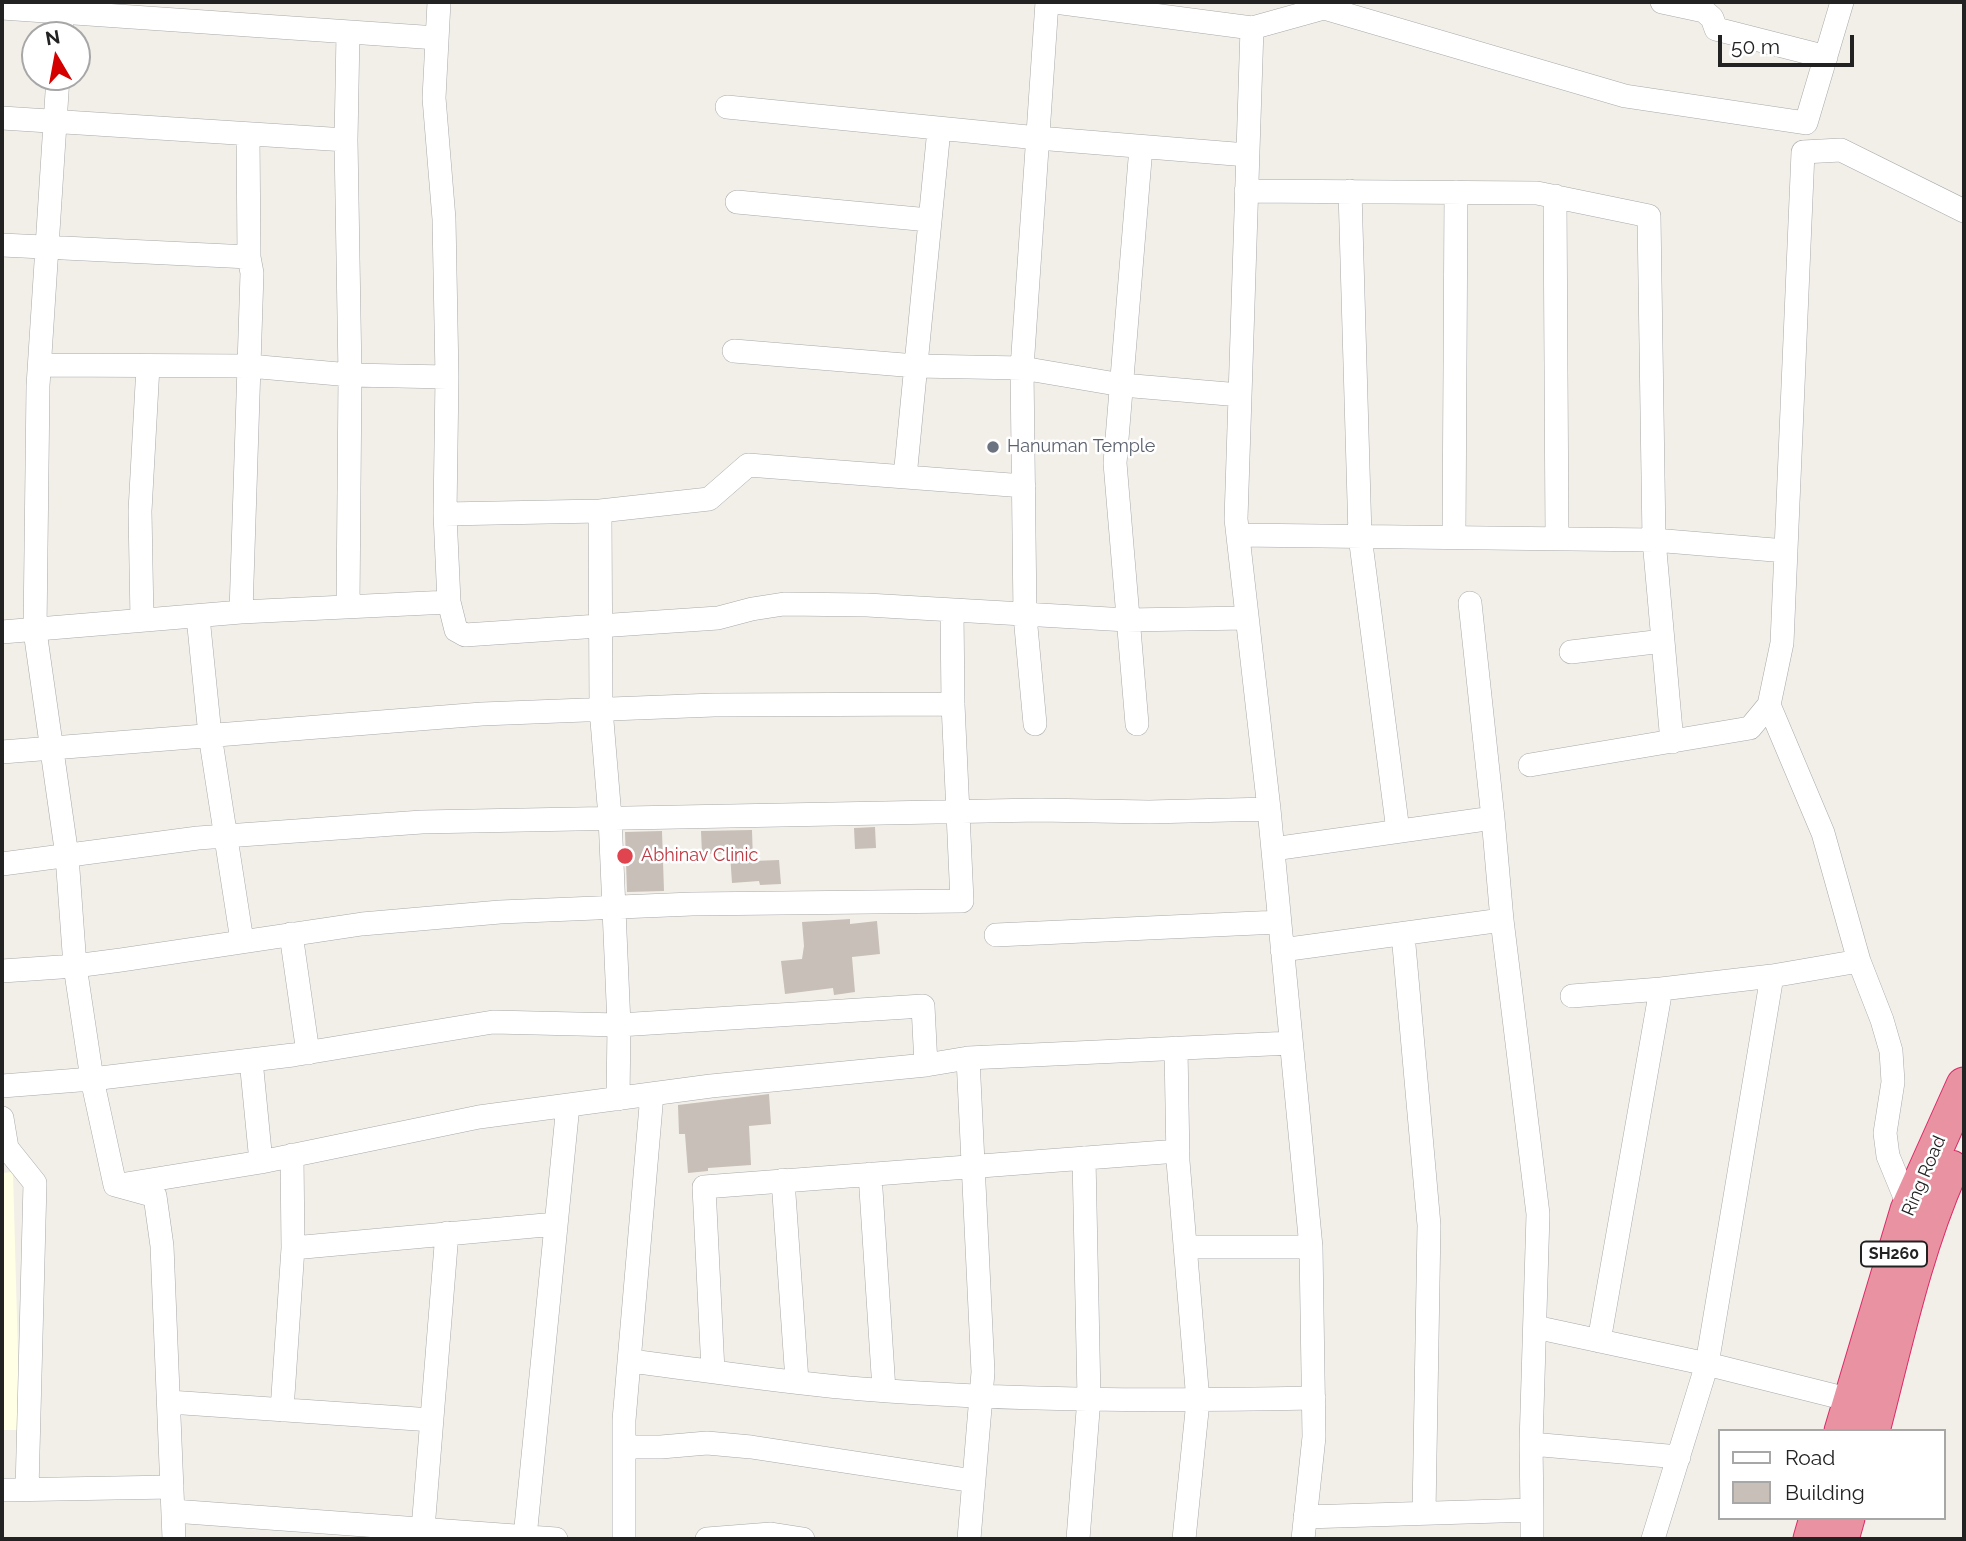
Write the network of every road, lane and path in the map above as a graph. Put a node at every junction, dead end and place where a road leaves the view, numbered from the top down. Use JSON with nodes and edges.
{"nodes":[{"id":1,"x":439,"y":2,"type":"edge"},
{"id":2,"x":1047,"y":2,"type":"edge"},
{"id":3,"x":1055,"y":2,"type":"edge"},
{"id":4,"x":1662,"y":2,"type":"edge"},
{"id":5,"x":1842,"y":2,"type":"edge"},
{"id":6,"x":1331,"y":5,"type":"edge"},
{"id":7,"x":2,"y":8,"type":"edge"},
{"id":8,"x":113,"y":8,"type":"edge"},
{"id":9,"x":62,"y":11,"type":"junction"},
{"id":10,"x":62,"y":21,"type":"edge"},
{"id":11,"x":1252,"y":28,"type":"junction"},
{"id":12,"x":348,"y":33,"type":"junction"},
{"id":13,"x":437,"y":38,"type":"junction"},
{"id":14,"x":1826,"y":57,"type":"junction"},
{"id":15,"x":57,"y":91,"type":"edge"},
{"id":16,"x":727,"y":107,"type":"dead end"},
{"id":17,"x":2,"y":118,"type":"edge"},
{"id":18,"x":55,"y":122,"type":"junction"},
{"id":19,"x":1806,"y":123,"type":"junction"},
{"id":20,"x":939,"y":128,"type":"junction"},
{"id":21,"x":248,"y":134,"type":"junction"},
{"id":22,"x":1038,"y":138,"type":"junction"},
{"id":23,"x":346,"y":140,"type":"junction"},
{"id":24,"x":1141,"y":147,"type":"junction"},
{"id":25,"x":1803,"y":152,"type":"junction"},
{"id":26,"x":1247,"y":155,"type":"junction"},
{"id":27,"x":1246,"y":191,"type":"junction"},
{"id":28,"x":1350,"y":191,"type":"junction"},
{"id":29,"x":1456,"y":192,"type":"junction"},
{"id":30,"x":1555,"y":197,"type":"junction"},
{"id":31,"x":737,"y":202,"type":"dead end"},
{"id":32,"x":1964,"y":211,"type":"edge"},
{"id":33,"x":929,"y":220,"type":"junction"},
{"id":34,"x":2,"y":245,"type":"edge"},
{"id":35,"x":47,"y":247,"type":"junction"},
{"id":36,"x":249,"y":257,"type":"junction"},
{"id":37,"x":734,"y":351,"type":"dead end"},
{"id":38,"x":40,"y":365,"type":"junction"},
{"id":39,"x":148,"y":366,"type":"junction"},
{"id":40,"x":248,"y":366,"type":"junction"},
{"id":41,"x":916,"y":366,"type":"junction"},
{"id":42,"x":1021,"y":368,"type":"junction"},
{"id":43,"x":350,"y":375,"type":"junction"},
{"id":44,"x":447,"y":377,"type":"junction"},
{"id":45,"x":1122,"y":386,"type":"junction"},
{"id":46,"x":1240,"y":395,"type":"junction"},
{"id":47,"x":905,"y":477,"type":"junction"},
{"id":48,"x":1024,"y":486,"type":"junction"},
{"id":49,"x":600,"y":511,"type":"junction"},
{"id":50,"x":445,"y":514,"type":"junction"},
{"id":51,"x":1238,"y":535,"type":"junction"},
{"id":52,"x":1360,"y":536,"type":"junction"},
{"id":53,"x":1454,"y":537,"type":"junction"},
{"id":54,"x":1557,"y":539,"type":"junction"},
{"id":55,"x":1654,"y":540,"type":"junction"},
{"id":56,"x":1786,"y":551,"type":"junction"},
{"id":57,"x":449,"y":602,"type":"junction"},
{"id":58,"x":1470,"y":603,"type":"dead end"},
{"id":59,"x":348,"y":606,"type":"junction"},
{"id":60,"x":952,"y":611,"type":"junction"},
{"id":61,"x":241,"y":612,"type":"junction"},
{"id":62,"x":1025,"y":615,"type":"junction"},
{"id":63,"x":198,"y":617,"type":"junction"},
{"id":64,"x":1247,"y":618,"type":"junction"},
{"id":65,"x":142,"y":620,"type":"junction"},
{"id":66,"x":1126,"y":620,"type":"junction"},
{"id":67,"x":601,"y":625,"type":"junction"},
{"id":68,"x":35,"y":631,"type":"junction"},
{"id":69,"x":2,"y":632,"type":"edge"},
{"id":70,"x":1663,"y":641,"type":"junction"},
{"id":71,"x":1571,"y":652,"type":"dead end"},
{"id":72,"x":953,"y":704,"type":"junction"},
{"id":73,"x":1769,"y":705,"type":"junction"},
{"id":74,"x":601,"y":709,"type":"junction"},
{"id":75,"x":1035,"y":724,"type":"dead end"},
{"id":76,"x":1137,"y":724,"type":"dead end"},
{"id":77,"x":210,"y":735,"type":"junction"},
{"id":78,"x":1672,"y":742,"type":"junction"},
{"id":79,"x":51,"y":748,"type":"junction"},
{"id":80,"x":2,"y":752,"type":"edge"},
{"id":81,"x":1530,"y":765,"type":"dead end"},
{"id":82,"x":1269,"y":808,"type":"junction"},
{"id":83,"x":958,"y":813,"type":"junction"},
{"id":84,"x":610,"y":817,"type":"junction"},
{"id":85,"x":1493,"y":818,"type":"junction"},
{"id":86,"x":1398,"y":831,"type":"junction"},
{"id":87,"x":225,"y":836,"type":"junction"},
{"id":88,"x":1273,"y":849,"type":"junction"},
{"id":89,"x":67,"y":856,"type":"junction"},
{"id":90,"x":2,"y":864,"type":"edge"},
{"id":91,"x":614,"y":908,"type":"junction"},
{"id":92,"x":1502,"y":920,"type":"junction"},
{"id":93,"x":1279,"y":922,"type":"junction"},
{"id":94,"x":290,"y":934,"type":"junction"},
{"id":95,"x":1403,"y":934,"type":"junction"},
{"id":96,"x":996,"y":935,"type":"dead end"},
{"id":97,"x":242,"y":941,"type":"junction"},
{"id":98,"x":1282,"y":950,"type":"junction"},
{"id":99,"x":1859,"y":961,"type":"junction"},
{"id":100,"x":75,"y":966,"type":"junction"},
{"id":101,"x":2,"y":971,"type":"edge"},
{"id":102,"x":1772,"y":976,"type":"junction"},
{"id":103,"x":1661,"y":989,"type":"junction"},
{"id":104,"x":1573,"y":996,"type":"dead end"},
{"id":105,"x":618,"y":1025,"type":"junction"},
{"id":106,"x":1292,"y":1043,"type":"junction"},
{"id":107,"x":1176,"y":1048,"type":"junction"},
{"id":108,"x":308,"y":1053,"type":"junction"},
{"id":109,"x":968,"y":1058,"type":"junction"},
{"id":110,"x":251,"y":1060,"type":"junction"},
{"id":111,"x":926,"y":1065,"type":"junction"},
{"id":112,"x":92,"y":1079,"type":"junction"},
{"id":113,"x":1964,"y":1084,"type":"edge"},
{"id":114,"x":2,"y":1086,"type":"edge"},
{"id":115,"x":652,"y":1094,"type":"junction"},
{"id":116,"x":618,"y":1099,"type":"junction"},
{"id":117,"x":568,"y":1105,"type":"junction"},
{"id":118,"x":2,"y":1118,"type":"edge"},
{"id":119,"x":1964,"y":1139,"type":"edge"},
{"id":120,"x":1178,"y":1151,"type":"junction"},
{"id":121,"x":292,"y":1155,"type":"junction"},
{"id":122,"x":1084,"y":1158,"type":"junction"},
{"id":123,"x":261,"y":1162,"type":"junction"},
{"id":124,"x":974,"y":1165,"type":"junction"},
{"id":125,"x":870,"y":1174,"type":"junction"},
{"id":126,"x":783,"y":1180,"type":"junction"},
{"id":127,"x":115,"y":1185,"type":"junction"},
{"id":128,"x":1909,"y":1207,"type":"junction"},
{"id":129,"x":556,"y":1224,"type":"junction"},
{"id":130,"x":447,"y":1233,"type":"junction"},
{"id":131,"x":1185,"y":1247,"type":"junction"},
{"id":132,"x":1311,"y":1247,"type":"junction"},
{"id":133,"x":292,"y":1248,"type":"junction"},
{"id":134,"x":1535,"y":1327,"type":"junction"},
{"id":135,"x":1598,"y":1341,"type":"junction"},
{"id":136,"x":629,"y":1361,"type":"junction"},
{"id":137,"x":1707,"y":1364,"type":"junction"},
{"id":138,"x":713,"y":1371,"type":"junction"},
{"id":139,"x":797,"y":1381,"type":"junction"},
{"id":140,"x":884,"y":1390,"type":"junction"},
{"id":141,"x":981,"y":1395,"type":"junction"},
{"id":142,"x":1089,"y":1398,"type":"junction"},
{"id":143,"x":1314,"y":1398,"type":"junction"},
{"id":144,"x":1198,"y":1401,"type":"junction"},
{"id":145,"x":169,"y":1402,"type":"junction"},
{"id":146,"x":282,"y":1410,"type":"junction"},
{"id":147,"x":1847,"y":1415,"type":"edge"},
{"id":148,"x":432,"y":1420,"type":"junction"},
{"id":149,"x":1873,"y":1429,"type":"edge"},
{"id":150,"x":1531,"y":1444,"type":"junction"},
{"id":151,"x":624,"y":1447,"type":"junction"},
{"id":152,"x":1679,"y":1457,"type":"junction"},
{"id":153,"x":974,"y":1481,"type":"junction"},
{"id":154,"x":172,"y":1487,"type":"junction"},
{"id":155,"x":2,"y":1490,"type":"edge"},
{"id":156,"x":27,"y":1490,"type":"junction"},
{"id":157,"x":1532,"y":1510,"type":"junction"},
{"id":158,"x":173,"y":1511,"type":"junction"},
{"id":159,"x":1424,"y":1513,"type":"junction"},
{"id":160,"x":1816,"y":1520,"type":"edge"},
{"id":161,"x":1846,"y":1520,"type":"edge"},
{"id":162,"x":1304,"y":1528,"type":"edge"},
{"id":163,"x":423,"y":1529,"type":"junction"},
{"id":164,"x":525,"y":1537,"type":"junction"},
{"id":165,"x":174,"y":1539,"type":"edge"},
{"id":166,"x":556,"y":1539,"type":"edge"},
{"id":167,"x":625,"y":1539,"type":"edge"},
{"id":168,"x":707,"y":1539,"type":"edge"},
{"id":169,"x":803,"y":1539,"type":"edge"},
{"id":170,"x":969,"y":1539,"type":"edge"},
{"id":171,"x":1079,"y":1539,"type":"edge"},
{"id":172,"x":1185,"y":1539,"type":"edge"},
{"id":173,"x":1532,"y":1539,"type":"edge"},
{"id":174,"x":1653,"y":1539,"type":"edge"},
{"id":175,"x":1811,"y":1539,"type":"edge"},
{"id":176,"x":1841,"y":1539,"type":"edge"}],
"edges":[{"from":1,"to":13,"type":"street"},
{"from":2,"to":22,"type":"street"},
{"from":3,"to":11,"type":"street"},
{"from":4,"to":14,"type":"street"},
{"from":5,"to":14,"type":"street"},
{"from":6,"to":11,"type":"street"},
{"from":6,"to":19,"type":"street"},
{"from":7,"to":9,"type":"street"},
{"from":8,"to":9,"type":"street"},
{"from":8,"to":12,"type":"street"},
{"from":9,"to":10,"type":"street"},
{"from":11,"to":26,"type":"street"},
{"from":12,"to":13,"type":"street"},
{"from":12,"to":23,"type":"street"},
{"from":13,"to":44,"type":"street"},
{"from":14,"to":19,"type":"street"},
{"from":15,"to":18,"type":"street"},
{"from":16,"to":20,"type":"street"},
{"from":17,"to":18,"type":"street"},
{"from":18,"to":21,"type":"street"},
{"from":18,"to":35,"type":"street"},
{"from":19,"to":25,"type":"street"},
{"from":20,"to":22,"type":"street"},
{"from":20,"to":33,"type":"street"},
{"from":21,"to":23,"type":"street"},
{"from":21,"to":36,"type":"street"},
{"from":22,"to":24,"type":"street"},
{"from":22,"to":42,"type":"street"},
{"from":23,"to":43,"type":"street"},
{"from":24,"to":26,"type":"street"},
{"from":24,"to":45,"type":"street"},
{"from":25,"to":32,"type":"street"},
{"from":25,"to":56,"type":"street"},
{"from":26,"to":27,"type":"street"},
{"from":27,"to":28,"type":"street"},
{"from":27,"to":46,"type":"street"},
{"from":28,"to":29,"type":"street"},
{"from":28,"to":52,"type":"street"},
{"from":29,"to":30,"type":"street"},
{"from":29,"to":53,"type":"street"},
{"from":30,"to":54,"type":"street"},
{"from":30,"to":55,"type":"street"},
{"from":31,"to":33,"type":"street"},
{"from":33,"to":41,"type":"street"},
{"from":34,"to":35,"type":"street"},
{"from":35,"to":36,"type":"street"},
{"from":35,"to":38,"type":"street"},
{"from":36,"to":40,"type":"street"},
{"from":37,"to":41,"type":"street"},
{"from":38,"to":39,"type":"street"},
{"from":38,"to":68,"type":"street"},
{"from":39,"to":40,"type":"street"},
{"from":39,"to":65,"type":"street"},
{"from":40,"to":43,"type":"street"},
{"from":40,"to":61,"type":"street"},
{"from":41,"to":42,"type":"street"},
{"from":41,"to":47,"type":"street"},
{"from":42,"to":45,"type":"street"},
{"from":42,"to":48,"type":"street"},
{"from":43,"to":44,"type":"street"},
{"from":43,"to":59,"type":"street"},
{"from":44,"to":50,"type":"street"},
{"from":45,"to":46,"type":"street"},
{"from":45,"to":66,"type":"street"},
{"from":46,"to":51,"type":"street"},
{"from":47,"to":48,"type":"street"},
{"from":47,"to":49,"type":"street"},
{"from":48,"to":62,"type":"street"},
{"from":49,"to":50,"type":"street"},
{"from":49,"to":67,"type":"street"},
{"from":50,"to":57,"type":"street"},
{"from":51,"to":52,"type":"street"},
{"from":51,"to":64,"type":"street"},
{"from":52,"to":53,"type":"street"},
{"from":52,"to":86,"type":"street"},
{"from":53,"to":54,"type":"street"},
{"from":54,"to":55,"type":"street"},
{"from":55,"to":56,"type":"street"},
{"from":55,"to":70,"type":"street"},
{"from":56,"to":73,"type":"street"},
{"from":57,"to":59,"type":"street"},
{"from":57,"to":67,"type":"street"},
{"from":58,"to":85,"type":"street"},
{"from":59,"to":61,"type":"street"},
{"from":60,"to":62,"type":"street"},
{"from":60,"to":67,"type":"street"},
{"from":60,"to":72,"type":"street"},
{"from":61,"to":63,"type":"street"},
{"from":62,"to":66,"type":"street"},
{"from":62,"to":75,"type":"street"},
{"from":63,"to":65,"type":"street"},
{"from":63,"to":77,"type":"street"},
{"from":64,"to":66,"type":"street"},
{"from":64,"to":82,"type":"street"},
{"from":65,"to":68,"type":"street"},
{"from":66,"to":76,"type":"street"},
{"from":67,"to":74,"type":"street"},
{"from":68,"to":69,"type":"street"},
{"from":68,"to":79,"type":"street"},
{"from":70,"to":71,"type":"street"},
{"from":70,"to":78,"type":"street"},
{"from":72,"to":74,"type":"street"},
{"from":72,"to":83,"type":"street"},
{"from":73,"to":78,"type":"street"},
{"from":73,"to":99,"type":"street"},
{"from":74,"to":77,"type":"street"},
{"from":74,"to":84,"type":"street"},
{"from":77,"to":79,"type":"street"},
{"from":77,"to":87,"type":"street"},
{"from":78,"to":81,"type":"street"},
{"from":79,"to":80,"type":"street"},
{"from":79,"to":89,"type":"street"},
{"from":82,"to":83,"type":"street"},
{"from":82,"to":88,"type":"street"},
{"from":83,"to":84,"type":"street"},
{"from":83,"to":91,"type":"street"},
{"from":84,"to":87,"type":"street"},
{"from":84,"to":91,"type":"street"},
{"from":85,"to":86,"type":"street"},
{"from":85,"to":92,"type":"street"},
{"from":86,"to":88,"type":"street"},
{"from":87,"to":89,"type":"street"},
{"from":87,"to":97,"type":"street"},
{"from":88,"to":93,"type":"street"},
{"from":89,"to":90,"type":"street"},
{"from":89,"to":100,"type":"street"},
{"from":91,"to":94,"type":"street"},
{"from":91,"to":105,"type":"street"},
{"from":92,"to":95,"type":"street"},
{"from":92,"to":134,"type":"street"},
{"from":93,"to":96,"type":"street"},
{"from":93,"to":98,"type":"street"},
{"from":94,"to":97,"type":"street"},
{"from":94,"to":108,"type":"street"},
{"from":95,"to":98,"type":"street"},
{"from":95,"to":159,"type":"street"},
{"from":97,"to":100,"type":"street"},
{"from":98,"to":106,"type":"street"},
{"from":99,"to":102,"type":"street"},
{"from":99,"to":128,"type":"street"},
{"from":100,"to":101,"type":"street"},
{"from":100,"to":112,"type":"street"},
{"from":102,"to":103,"type":"street"},
{"from":102,"to":137,"type":"street"},
{"from":103,"to":104,"type":"street"},
{"from":103,"to":135,"type":"street"},
{"from":105,"to":108,"type":"street"},
{"from":105,"to":111,"type":"street"},
{"from":105,"to":116,"type":"street"},
{"from":106,"to":107,"type":"street"},
{"from":106,"to":132,"type":"street"},
{"from":107,"to":109,"type":"street"},
{"from":107,"to":120,"type":"street"},
{"from":108,"to":110,"type":"street"},
{"from":109,"to":111,"type":"street"},
{"from":109,"to":124,"type":"street"},
{"from":110,"to":112,"type":"street"},
{"from":110,"to":123,"type":"street"},
{"from":111,"to":115,"type":"street"},
{"from":112,"to":114,"type":"street"},
{"from":112,"to":127,"type":"street"},
{"from":113,"to":128,"type":"highway","name":"Ring Road","number":"SH260"},
{"from":115,"to":116,"type":"street"},
{"from":115,"to":136,"type":"street"},
{"from":116,"to":117,"type":"street"},
{"from":117,"to":121,"type":"street"},
{"from":117,"to":129,"type":"street"},
{"from":118,"to":156,"type":"street"},
{"from":119,"to":149,"type":"highway","name":"Ring Road","number":"SH260"},
{"from":120,"to":122,"type":"street"},
{"from":120,"to":131,"type":"street"},
{"from":121,"to":123,"type":"street"},
{"from":121,"to":133,"type":"street"},
{"from":122,"to":124,"type":"street"},
{"from":122,"to":142,"type":"street"},
{"from":123,"to":127,"type":"street"},
{"from":124,"to":125,"type":"street"},
{"from":124,"to":141,"type":"street"},
{"from":125,"to":126,"type":"street"},
{"from":125,"to":140,"type":"street"},
{"from":126,"to":138,"type":"street"},
{"from":126,"to":139,"type":"street"},
{"from":127,"to":145,"type":"street"},
{"from":128,"to":147,"type":"highway","name":"Ring Road","number":"SH260"},
{"from":129,"to":130,"type":"street"},
{"from":129,"to":164,"type":"street"},
{"from":130,"to":133,"type":"street"},
{"from":130,"to":148,"type":"street"},
{"from":131,"to":132,"type":"street"},
{"from":131,"to":144,"type":"street"},
{"from":132,"to":143,"type":"street"},
{"from":133,"to":146,"type":"street"},
{"from":134,"to":135,"type":"street"},
{"from":134,"to":150,"type":"street"},
{"from":135,"to":137,"type":"street"},
{"from":136,"to":138,"type":"street"},
{"from":136,"to":151,"type":"street"},
{"from":137,"to":147,"type":"street"},
{"from":137,"to":152,"type":"street"},
{"from":138,"to":139,"type":"street"},
{"from":139,"to":140,"type":"street"},
{"from":140,"to":141,"type":"street"},
{"from":141,"to":142,"type":"street"},
{"from":141,"to":153,"type":"street"},
{"from":142,"to":144,"type":"street"},
{"from":142,"to":171,"type":"street"},
{"from":143,"to":144,"type":"street"},
{"from":143,"to":162,"type":"street"},
{"from":144,"to":172,"type":"street"},
{"from":145,"to":146,"type":"street"},
{"from":145,"to":154,"type":"street"},
{"from":146,"to":148,"type":"street"},
{"from":148,"to":163,"type":"street"},
{"from":150,"to":152,"type":"street"},
{"from":150,"to":157,"type":"street"},
{"from":151,"to":153,"type":"street"},
{"from":151,"to":167,"type":"street"},
{"from":152,"to":174,"type":"street"},
{"from":153,"to":170,"type":"street"},
{"from":154,"to":156,"type":"street"},
{"from":154,"to":158,"type":"street"},
{"from":155,"to":156,"type":"street"},
{"from":157,"to":159,"type":"street"},
{"from":157,"to":173,"type":"street"},
{"from":158,"to":163,"type":"street"},
{"from":158,"to":165,"type":"street"},
{"from":159,"to":162,"type":"street"},
{"from":160,"to":175,"type":"highway"},
{"from":161,"to":176,"type":"highway"},
{"from":163,"to":164,"type":"street"},
{"from":164,"to":166,"type":"street"},
{"from":168,"to":169,"type":"street"}]}
